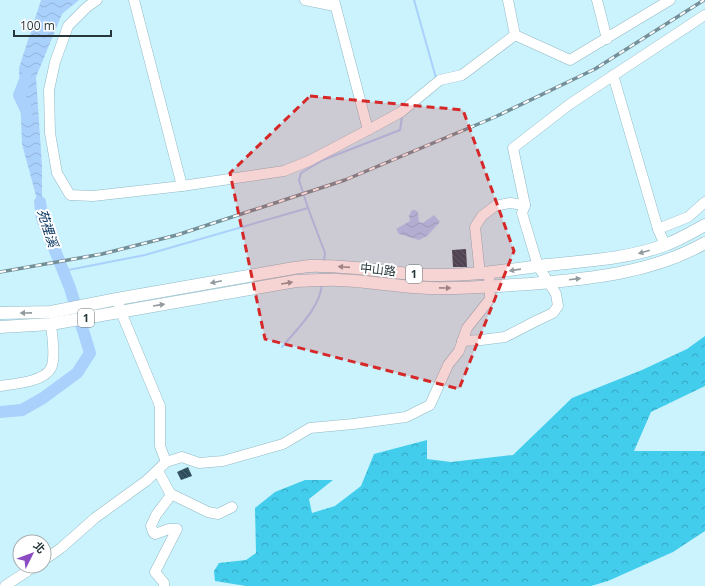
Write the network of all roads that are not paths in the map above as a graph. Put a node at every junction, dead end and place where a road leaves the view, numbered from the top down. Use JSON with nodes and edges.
{"nodes":[{"id":1,"x":96,"y":0,"type":"edge"},
{"id":2,"x":134,"y":0,"type":"edge"},
{"id":3,"x":305,"y":0,"type":"edge"},
{"id":4,"x":508,"y":0,"type":"edge"},
{"id":5,"x":596,"y":0,"type":"edge"},
{"id":6,"x":670,"y":0,"type":"edge"},
{"id":7,"x":335,"y":3,"type":"edge"},
{"id":8,"x":705,"y":16,"type":"edge"},
{"id":9,"x":515,"y":36,"type":"junction"},
{"id":10,"x":607,"y":39,"type":"junction"},
{"id":11,"x":613,"y":75,"type":"junction"},
{"id":12,"x":368,"y":130,"type":"junction"},
{"id":13,"x":182,"y":186,"type":"junction"},
{"id":14,"x":705,"y":202,"type":"edge"},
{"id":15,"x":525,"y":205,"type":"junction"},
{"id":16,"x":705,"y":225,"type":"edge"},
{"id":17,"x":658,"y":229,"type":"junction"},
{"id":18,"x":705,"y":243,"type":"edge"},
{"id":19,"x":665,"y":245,"type":"junction"},
{"id":20,"x":538,"y":266,"type":"junction"},
{"id":21,"x":484,"y":274,"type":"junction"},
{"id":22,"x":428,"y":275,"type":"junction"},
{"id":23,"x":547,"y":282,"type":"junction"},
{"id":24,"x":489,"y":287,"type":"junction"},
{"id":25,"x":428,"y":288,"type":"junction"},
{"id":26,"x":117,"y":298,"type":"junction"},
{"id":27,"x":121,"y":312,"type":"junction"},
{"id":28,"x":0,"y":313,"type":"edge"},
{"id":29,"x":50,"y":324,"type":"junction"},
{"id":30,"x":0,"y":327,"type":"edge"},
{"id":31,"x":462,"y":341,"type":"junction"},
{"id":32,"x":0,"y":386,"type":"edge"},
{"id":33,"x":166,"y":462,"type":"junction"},
{"id":34,"x":158,"y":471,"type":"junction"},
{"id":35,"x":171,"y":494,"type":"junction"},
{"id":36,"x":232,"y":507,"type":"dead end"},
{"id":37,"x":52,"y":554,"type":"edge"},
{"id":38,"x":23,"y":574,"type":"edge"},
{"id":39,"x":5,"y":586,"type":"edge"},
{"id":40,"x":164,"y":586,"type":"edge"}],
"edges":[{"from":1,"to":13,"type":"lane"},
{"from":2,"to":13,"type":"lane"},
{"from":3,"to":7,"type":"lane"},
{"from":4,"to":9,"type":"lane"},
{"from":5,"to":10,"type":"lane"},
{"from":6,"to":10,"type":"lane"},
{"from":7,"to":12,"type":"lane"},
{"from":8,"to":11,"type":"lane"},
{"from":9,"to":10,"type":"lane"},
{"from":9,"to":12,"type":"lane"},
{"from":11,"to":15,"type":"lane"},
{"from":11,"to":17,"type":"lane"},
{"from":12,"to":13,"type":"lane"},
{"from":14,"to":17,"type":"lane"},
{"from":15,"to":20,"type":"lane"},
{"from":15,"to":21,"type":"lane"},
{"from":16,"to":19,"type":"main road","name":"中山路","number":"1"},
{"from":17,"to":19,"type":"lane"},
{"from":23,"to":18,"type":"main road","name":"中山路","number":"1","one_way":true},
{"from":19,"to":20,"type":"main road","name":"中山路","number":"1","one_way":true},
{"from":20,"to":21,"type":"main road","name":"中山路","number":"1","one_way":true},
{"from":20,"to":23,"type":"lane"},
{"from":21,"to":22,"type":"main road","name":"中山路","number":"1"},
{"from":21,"to":24,"type":"lane"},
{"from":22,"to":25,"type":"main road"},
{"from":22,"to":26,"type":"main road","name":"中山路","number":"1","one_way":true},
{"from":23,"to":24,"type":"main road","name":"中山路","number":"1"},
{"from":23,"to":31,"type":"lane"},
{"from":25,"to":24,"type":"main road","name":"中山路","number":"1","one_way":true},
{"from":24,"to":31,"type":"lane"},
{"from":27,"to":25,"type":"main road","name":"中山路","number":"1","one_way":true},
{"from":26,"to":27,"type":"lane"},
{"from":26,"to":28,"type":"main road","number":"1","one_way":true},
{"from":27,"to":29,"type":"main road","number":"1"},
{"from":27,"to":33,"type":"lane"},
{"from":29,"to":30,"type":"main road","number":"1"},
{"from":29,"to":32,"type":"lane"},
{"from":31,"to":33,"type":"lane"},
{"from":33,"to":34,"type":"lane"},
{"from":34,"to":35,"type":"lane"},
{"from":34,"to":37,"type":"lane"},
{"from":35,"to":36,"type":"lane"},
{"from":35,"to":40,"type":"lane"},
{"from":38,"to":39,"type":"lane"}]}
